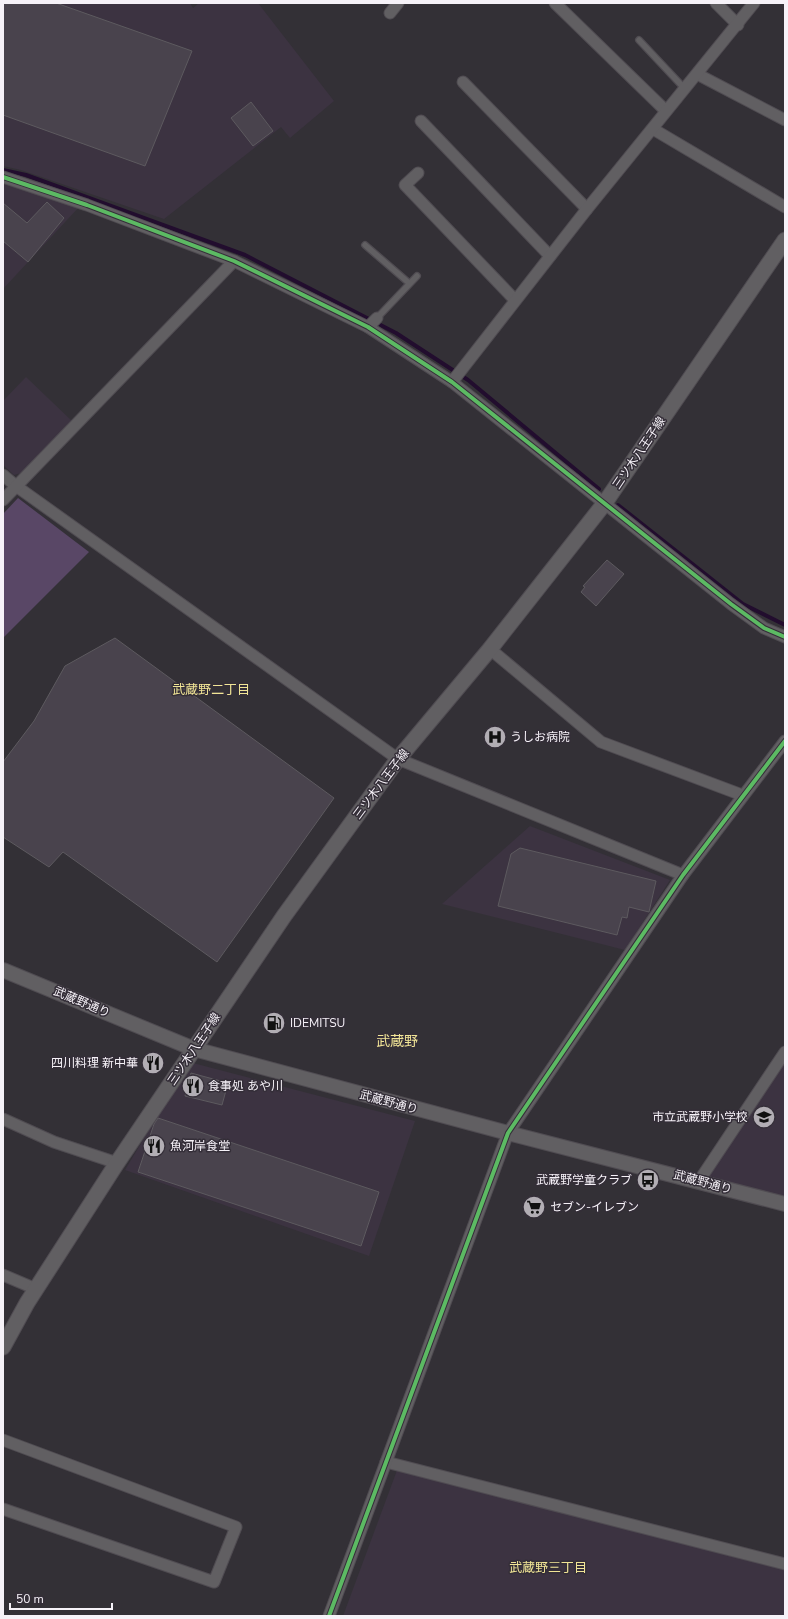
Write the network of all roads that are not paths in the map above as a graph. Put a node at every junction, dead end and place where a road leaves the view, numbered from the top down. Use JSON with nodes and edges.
{"nodes":[{"id":1,"x":398,"y":3,"type":"edge"},
{"id":2,"x":555,"y":3,"type":"edge"},
{"id":3,"x":716,"y":3,"type":"edge"},
{"id":4,"x":754,"y":3,"type":"edge"},
{"id":5,"x":390,"y":13,"type":"dead end"},
{"id":6,"x":738,"y":25,"type":"junction"},
{"id":7,"x":639,"y":40,"type":"dead end"},
{"id":8,"x":697,"y":74,"type":"junction"},
{"id":9,"x":463,"y":82,"type":"dead end"},
{"id":10,"x":685,"y":89,"type":"junction"},
{"id":11,"x":666,"y":111,"type":"junction"},
{"id":12,"x":785,"y":120,"type":"edge"},
{"id":13,"x":421,"y":121,"type":"dead end"},
{"id":14,"x":653,"y":128,"type":"junction"},
{"id":15,"x":418,"y":173,"type":"dead end"},
{"id":16,"x":3,"y":177,"type":"edge"},
{"id":17,"x":785,"y":207,"type":"edge"},
{"id":18,"x":587,"y":209,"type":"junction"},
{"id":19,"x":785,"y":240,"type":"edge"},
{"id":20,"x":365,"y":245,"type":"dead end"},
{"id":21,"x":550,"y":256,"type":"junction"},
{"id":22,"x":234,"y":261,"type":"junction"},
{"id":23,"x":416,"y":276,"type":"dead end"},
{"id":24,"x":409,"y":283,"type":"junction"},
{"id":25,"x":515,"y":300,"type":"junction"},
{"id":26,"x":372,"y":323,"type":"junction"},
{"id":27,"x":453,"y":380,"type":"junction"},
{"id":28,"x":3,"y":475,"type":"edge"},
{"id":29,"x":16,"y":486,"type":"junction"},
{"id":30,"x":3,"y":500,"type":"edge"},
{"id":31,"x":604,"y":504,"type":"junction"},
{"id":32,"x":785,"y":637,"type":"edge"},
{"id":33,"x":490,"y":649,"type":"junction"},
{"id":34,"x":785,"y":741,"type":"edge"},
{"id":35,"x":398,"y":759,"type":"junction"},
{"id":36,"x":742,"y":795,"type":"junction"},
{"id":37,"x":683,"y":875,"type":"junction"},
{"id":38,"x":3,"y":970,"type":"edge"},
{"id":39,"x":194,"y":1049,"type":"junction"},
{"id":40,"x":785,"y":1052,"type":"edge"},
{"id":41,"x":3,"y":1119,"type":"edge"},
{"id":42,"x":508,"y":1133,"type":"junction"},
{"id":43,"x":117,"y":1163,"type":"junction"},
{"id":44,"x":699,"y":1181,"type":"junction"},
{"id":45,"x":785,"y":1204,"type":"edge"},
{"id":46,"x":3,"y":1275,"type":"edge"},
{"id":47,"x":36,"y":1289,"type":"junction"},
{"id":48,"x":3,"y":1347,"type":"edge"},
{"id":49,"x":3,"y":1440,"type":"edge"},
{"id":50,"x":386,"y":1462,"type":"junction"},
{"id":51,"x":3,"y":1509,"type":"edge"},
{"id":52,"x":785,"y":1564,"type":"edge"},
{"id":53,"x":329,"y":1616,"type":"edge"}],
"edges":[{"from":1,"to":5,"type":"street"},
{"from":2,"to":11,"type":"street"},
{"from":3,"to":6,"type":"street"},
{"from":4,"to":6,"type":"street"},
{"from":6,"to":8,"type":"street"},
{"from":7,"to":10,"type":"lane"},
{"from":8,"to":10,"type":"street"},
{"from":8,"to":12,"type":"street"},
{"from":9,"to":18,"type":"street"},
{"from":10,"to":11,"type":"street"},
{"from":11,"to":14,"type":"street"},
{"from":13,"to":21,"type":"street"},
{"from":14,"to":17,"type":"street"},
{"from":14,"to":18,"type":"street"},
{"from":15,"to":25,"type":"street"},
{"from":16,"to":22,"type":"street"},
{"from":18,"to":21,"type":"street"},
{"from":19,"to":31,"type":"main road","name":"三ツ木八王子線"},
{"from":20,"to":24,"type":"lane"},
{"from":21,"to":25,"type":"street"},
{"from":22,"to":26,"type":"street"},
{"from":22,"to":29,"type":"street"},
{"from":23,"to":24,"type":"lane"},
{"from":24,"to":26,"type":"lane"},
{"from":25,"to":27,"type":"street"},
{"from":26,"to":27,"type":"street"},
{"from":27,"to":31,"type":"street"},
{"from":28,"to":29,"type":"street"},
{"from":29,"to":30,"type":"street"},
{"from":29,"to":35,"type":"street"},
{"from":31,"to":32,"type":"street"},
{"from":31,"to":33,"type":"main road","name":"三ツ木八王子線"},
{"from":33,"to":35,"type":"main road","name":"三ツ木八王子線"},
{"from":33,"to":36,"type":"street"},
{"from":34,"to":36,"type":"street"},
{"from":35,"to":37,"type":"street"},
{"from":35,"to":39,"type":"main road","name":"三ツ木八王子線"},
{"from":36,"to":37,"type":"street"},
{"from":37,"to":42,"type":"street"},
{"from":38,"to":39,"type":"street","name":"武蔵野通り"},
{"from":39,"to":42,"type":"street","name":"武蔵野通り"},
{"from":39,"to":43,"type":"main road","name":"三ツ木八王子線"},
{"from":40,"to":44,"type":"street"},
{"from":41,"to":43,"type":"street"},
{"from":42,"to":44,"type":"street","name":"武蔵野通り"},
{"from":42,"to":50,"type":"street"},
{"from":43,"to":47,"type":"main road","name":"三ツ木八王子線"},
{"from":44,"to":45,"type":"street","name":"武蔵野通り"},
{"from":46,"to":47,"type":"street"},
{"from":47,"to":48,"type":"main road","name":"三ツ木八王子線"},
{"from":49,"to":51,"type":"street"},
{"from":50,"to":52,"type":"street"},
{"from":50,"to":53,"type":"street"}]}
